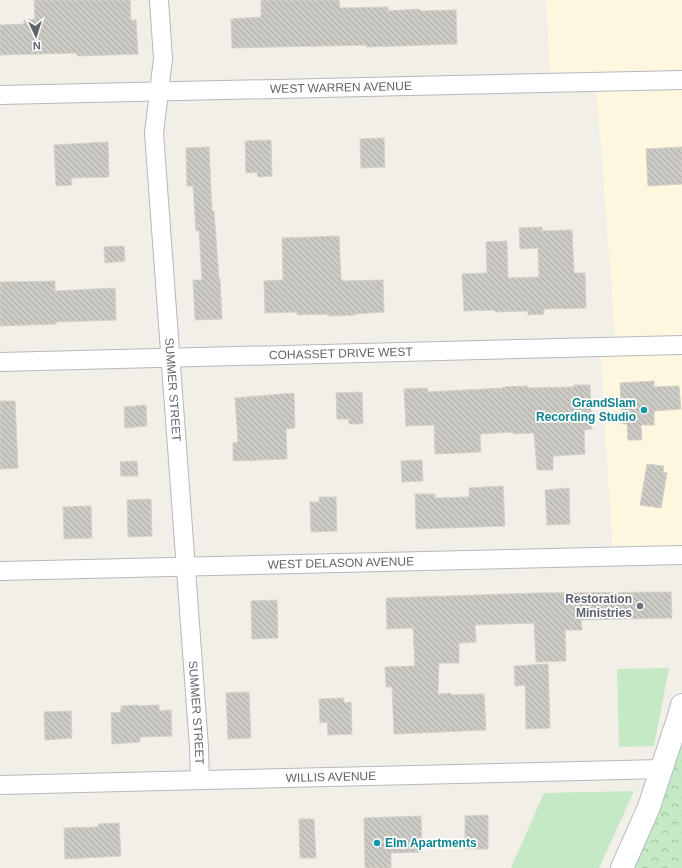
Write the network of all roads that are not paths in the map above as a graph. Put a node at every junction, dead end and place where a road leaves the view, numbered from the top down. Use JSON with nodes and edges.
{"nodes":[{"id":1,"x":159,"y":0,"type":"edge"},
{"id":2,"x":682,"y":80,"type":"edge"},
{"id":3,"x":159,"y":91,"type":"junction"},
{"id":4,"x":0,"y":95,"type":"edge"},
{"id":5,"x":682,"y":345,"type":"edge"},
{"id":6,"x":170,"y":358,"type":"junction"},
{"id":7,"x":0,"y":362,"type":"edge"},
{"id":8,"x":682,"y":555,"type":"edge"},
{"id":9,"x":185,"y":566,"type":"junction"},
{"id":10,"x":0,"y":571,"type":"edge"},
{"id":11,"x":682,"y":705,"type":"edge"},
{"id":12,"x":662,"y":769,"type":"junction"},
{"id":13,"x":200,"y":780,"type":"junction"},
{"id":14,"x":0,"y":785,"type":"edge"},
{"id":15,"x":622,"y":868,"type":"edge"}],
"edges":[{"from":1,"to":3,"type":"street","name":"SUMMER STREET"},
{"from":2,"to":3,"type":"street","name":"WEST WARREN AVENUE"},
{"from":3,"to":4,"type":"street","name":"WEST WARREN AVENUE"},
{"from":3,"to":6,"type":"street","name":"SUMMER STREET"},
{"from":5,"to":6,"type":"street","name":"COHASSET DRIVE WEST"},
{"from":6,"to":7,"type":"street","name":"COHASSET DRIVE WEST"},
{"from":6,"to":9,"type":"street","name":"SUMMER STREET"},
{"from":8,"to":9,"type":"street","name":"WEST DELASON AVENUE"},
{"from":9,"to":10,"type":"street","name":"WEST DELASON AVENUE"},
{"from":9,"to":13,"type":"street","name":"SUMMER STREET"},
{"from":11,"to":12,"type":"main road"},
{"from":12,"to":13,"type":"street","name":"WILLIS AVENUE"},
{"from":12,"to":15,"type":"main road"},
{"from":13,"to":14,"type":"street","name":"WILLIS AVENUE"}]}
